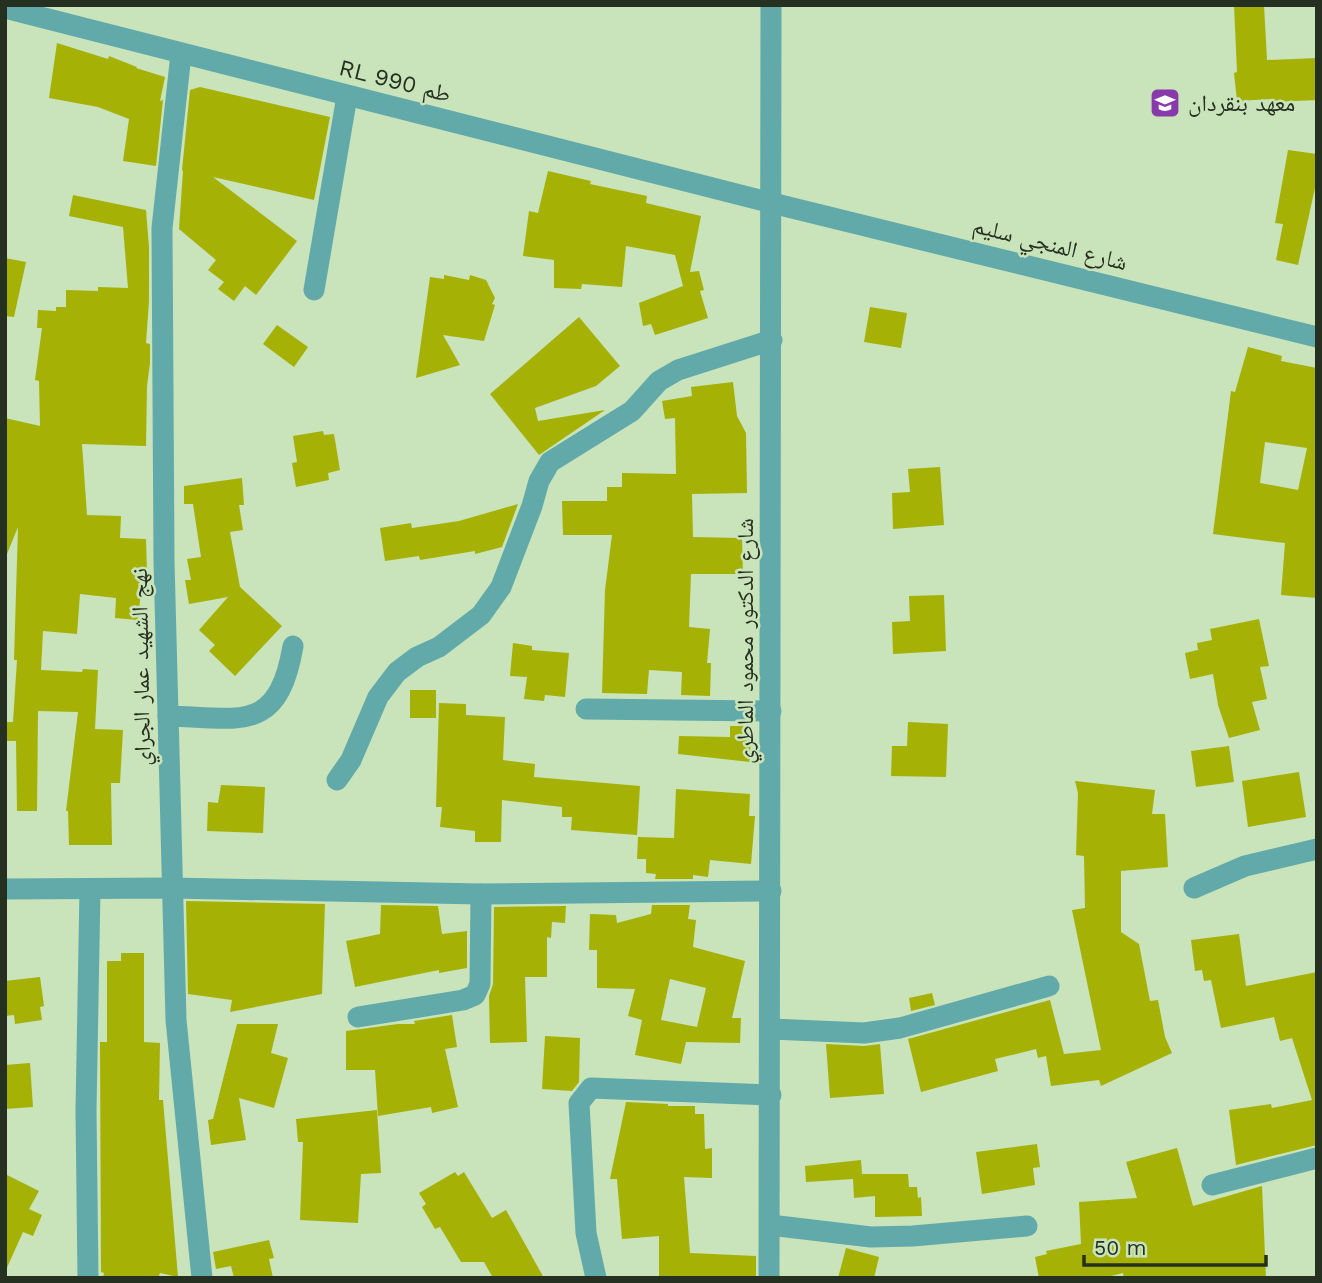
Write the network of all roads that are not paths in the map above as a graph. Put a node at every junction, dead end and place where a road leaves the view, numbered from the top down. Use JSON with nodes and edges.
{"nodes":[{"id":1,"x":771,"y":5,"type":"edge"},
{"id":2,"x":5,"y":8,"type":"edge"},
{"id":3,"x":47,"y":12,"type":"edge"},
{"id":4,"x":181,"y":54,"type":"junction"},
{"id":5,"x":347,"y":96,"type":"junction"},
{"id":6,"x":772,"y":203,"type":"junction"},
{"id":7,"x":314,"y":290,"type":"dead end"},
{"id":8,"x":1317,"y":337,"type":"edge"},
{"id":9,"x":772,"y":340,"type":"junction"},
{"id":10,"x":293,"y":646,"type":"dead end"},
{"id":11,"x":586,"y":709,"type":"dead end"},
{"id":12,"x":771,"y":711,"type":"junction"},
{"id":13,"x":168,"y":716,"type":"junction"},
{"id":14,"x":337,"y":779,"type":"dead end"},
{"id":15,"x":1317,"y":849,"type":"edge"},
{"id":16,"x":172,"y":888,"type":"junction"},
{"id":17,"x":1194,"y":888,"type":"dead end"},
{"id":18,"x":5,"y":889,"type":"edge"},
{"id":19,"x":90,"y":889,"type":"junction"},
{"id":20,"x":771,"y":891,"type":"junction"},
{"id":21,"x":481,"y":894,"type":"junction"},
{"id":22,"x":1049,"y":986,"type":"dead end"},
{"id":23,"x":358,"y":1017,"type":"dead end"},
{"id":24,"x":771,"y":1029,"type":"junction"},
{"id":25,"x":771,"y":1095,"type":"junction"},
{"id":26,"x":1317,"y":1158,"type":"edge"},
{"id":27,"x":1212,"y":1185,"type":"dead end"},
{"id":28,"x":770,"y":1225,"type":"junction"},
{"id":29,"x":1027,"y":1226,"type":"dead end"},
{"id":30,"x":88,"y":1278,"type":"edge"},
{"id":31,"x":202,"y":1278,"type":"edge"},
{"id":32,"x":596,"y":1278,"type":"edge"},
{"id":33,"x":769,"y":1278,"type":"edge"}],
"edges":[{"from":1,"to":6,"type":"street","name":"شارع الدكتور محمود الماطري"},
{"from":2,"to":3,"type":"street","name":"RL طم 990"},
{"from":3,"to":4,"type":"street","name":"RL طم 990"},
{"from":4,"to":5,"type":"street","name":"RL طم 990"},
{"from":4,"to":13,"type":"street","name":"نهج الشهيد عمار الجراي"},
{"from":5,"to":6,"type":"street","name":"RL طم 990"},
{"from":5,"to":7,"type":"street"},
{"from":6,"to":8,"type":"street","name":"شارع المنجي سليم"},
{"from":6,"to":9,"type":"street","name":"شارع الدكتور محمود الماطري"},
{"from":9,"to":12,"type":"street","name":"شارع الدكتور محمود الماطري"},
{"from":9,"to":14,"type":"street"},
{"from":10,"to":13,"type":"street"},
{"from":11,"to":12,"type":"street"},
{"from":12,"to":20,"type":"street","name":"شارع الدكتور محمود الماطري"},
{"from":13,"to":16,"type":"street","name":"نهج الشهيد عمار الجراي"},
{"from":15,"to":17,"type":"street"},
{"from":16,"to":19,"type":"street"},
{"from":16,"to":21,"type":"street"},
{"from":16,"to":31,"type":"street","name":"نهج الشهيد عمار الجراي"},
{"from":18,"to":19,"type":"street"},
{"from":19,"to":30,"type":"street"},
{"from":20,"to":21,"type":"street"},
{"from":20,"to":24,"type":"street","name":"شارع الدكتور محمود الماطري"},
{"from":21,"to":23,"type":"street"},
{"from":22,"to":24,"type":"street"},
{"from":24,"to":25,"type":"street","name":"شارع الدكتور محمود الماطري"},
{"from":25,"to":28,"type":"street","name":"شارع الدكتور محمود الماطري"},
{"from":25,"to":32,"type":"street"},
{"from":26,"to":27,"type":"street"},
{"from":28,"to":29,"type":"street"},
{"from":28,"to":33,"type":"street","name":"شارع الدكتور محمود الماطري"}]}
